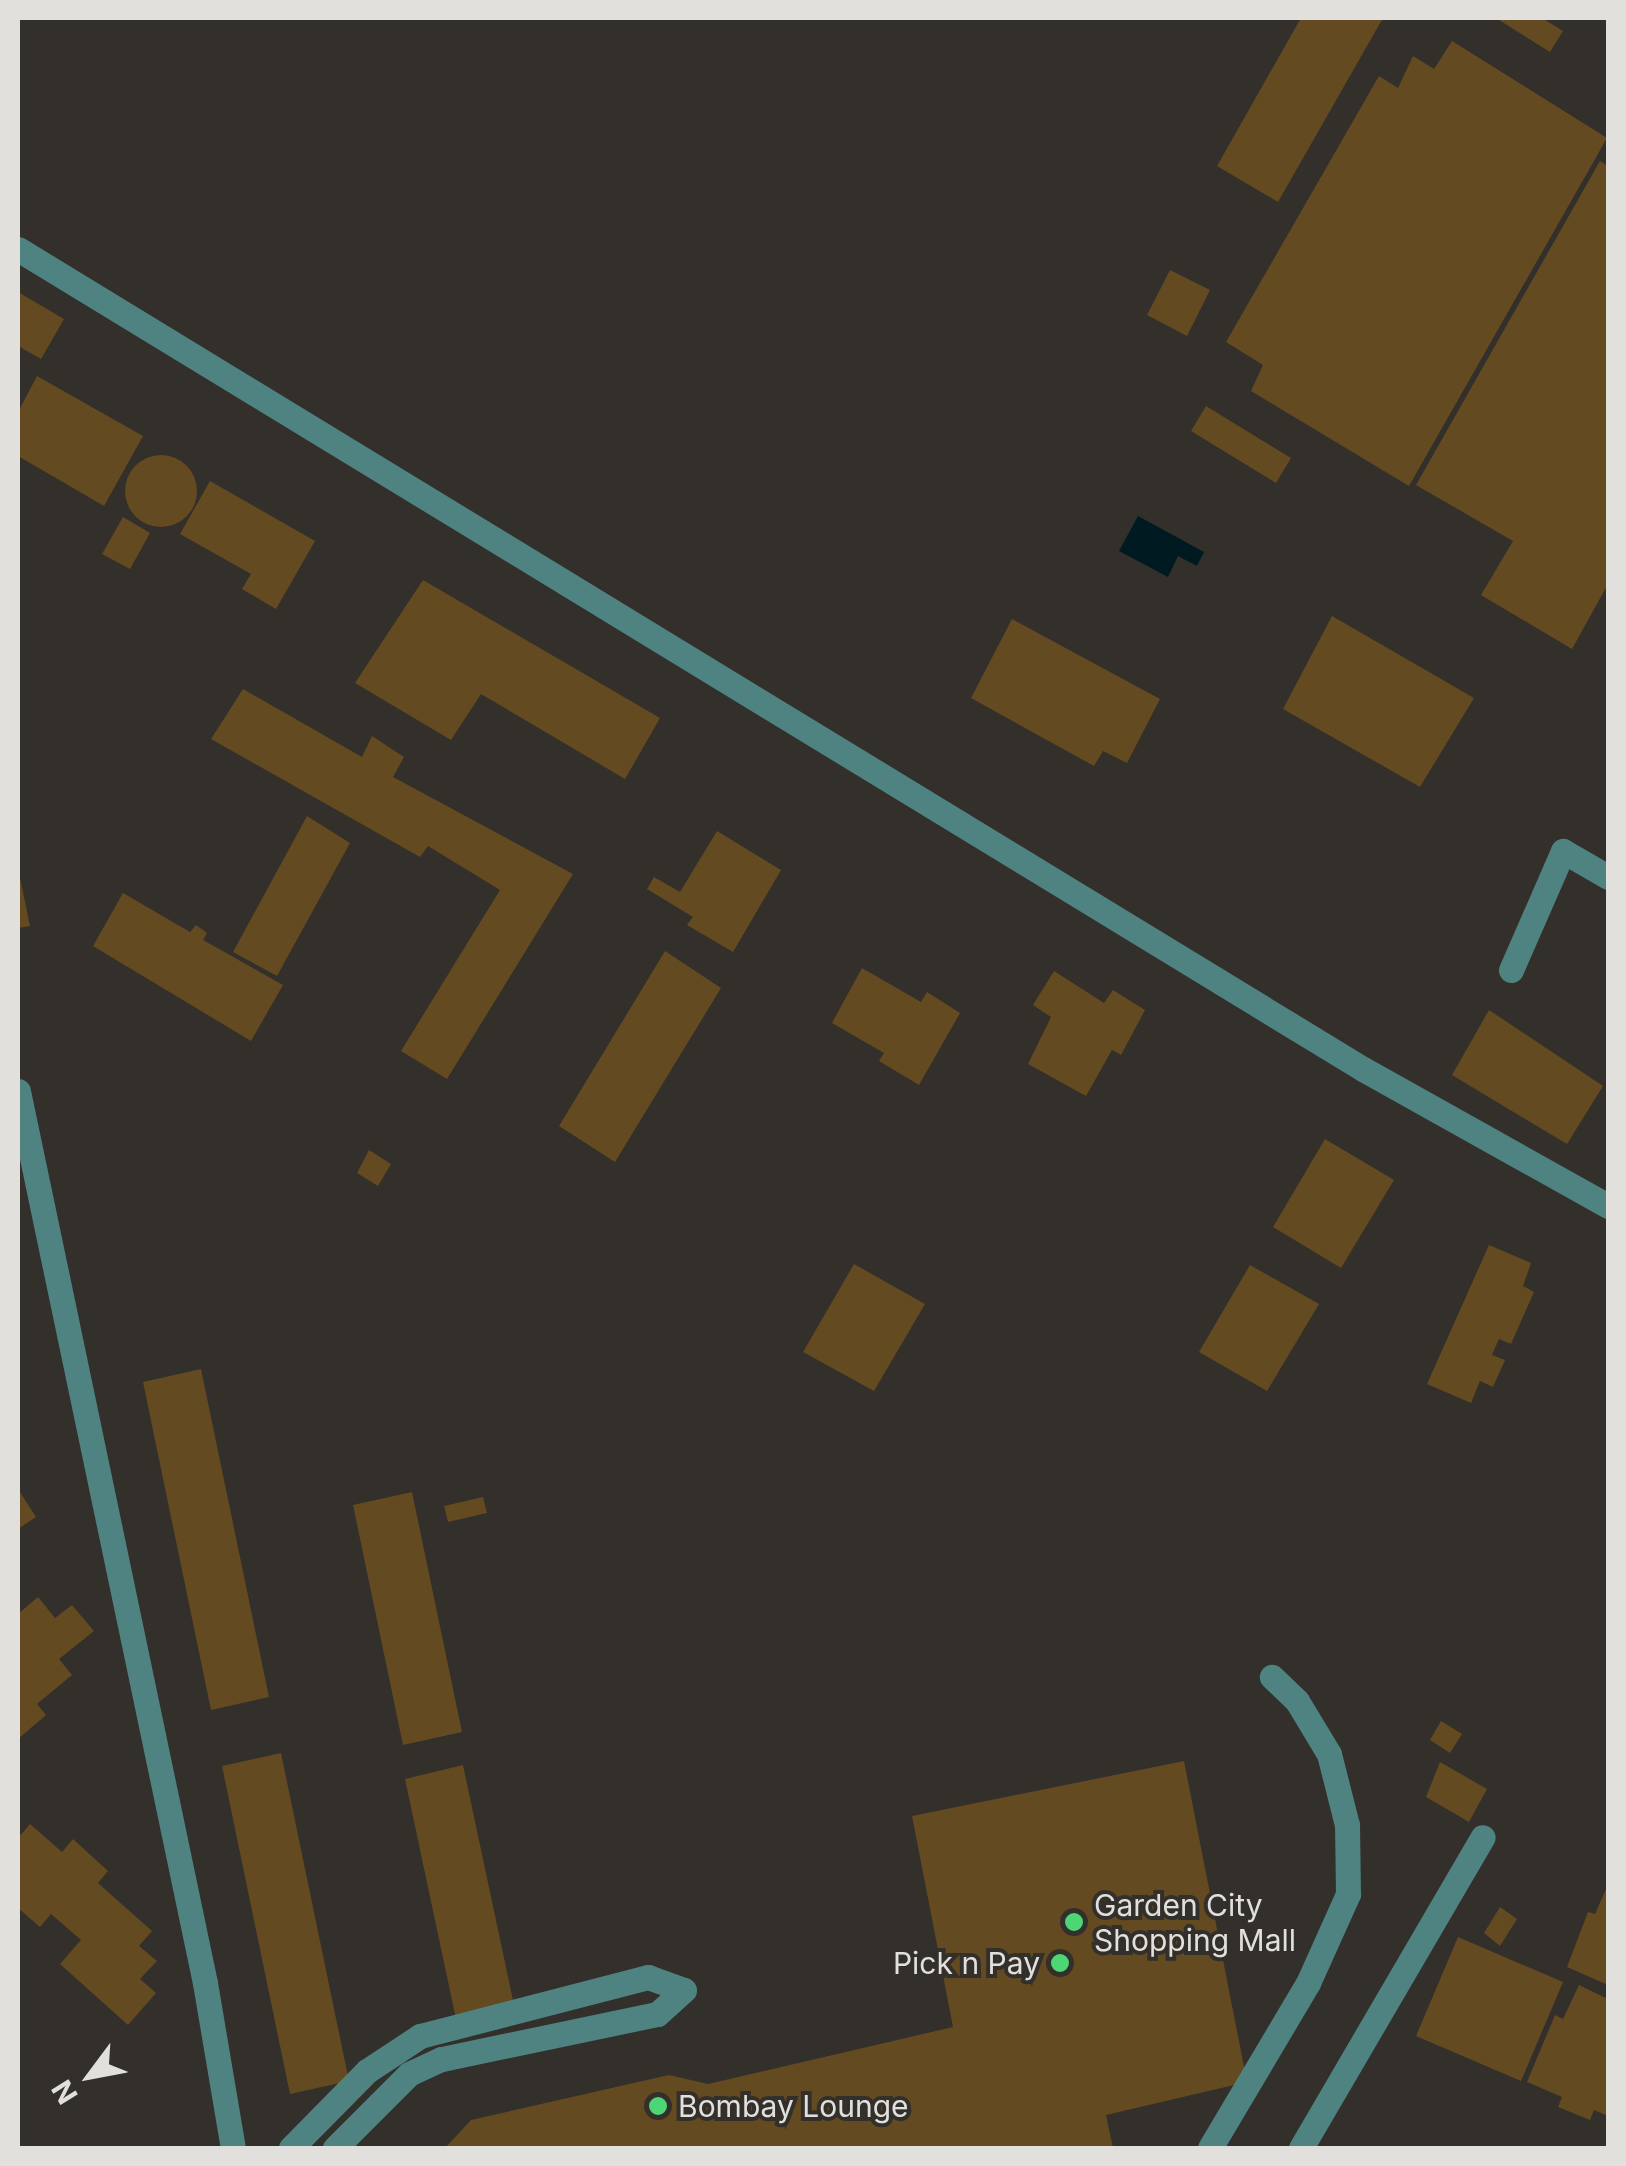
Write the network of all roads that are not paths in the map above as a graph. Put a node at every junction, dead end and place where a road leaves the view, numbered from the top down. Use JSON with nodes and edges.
{"nodes":[{"id":1,"x":18,"y":248,"type":"edge"},
{"id":2,"x":1608,"y":877,"type":"edge"},
{"id":3,"x":1511,"y":970,"type":"dead end"},
{"id":4,"x":18,"y":1091,"type":"edge"},
{"id":5,"x":1608,"y":1206,"type":"edge"},
{"id":6,"x":1272,"y":1676,"type":"dead end"},
{"id":7,"x":1483,"y":1837,"type":"dead end"},
{"id":8,"x":233,"y":2148,"type":"edge"},
{"id":9,"x":291,"y":2148,"type":"edge"},
{"id":10,"x":335,"y":2148,"type":"edge"},
{"id":11,"x":1210,"y":2148,"type":"edge"},
{"id":12,"x":1301,"y":2148,"type":"edge"}],
"edges":[{"from":1,"to":5,"type":"street"},
{"from":2,"to":3,"type":"street"},
{"from":4,"to":8,"type":"street"},
{"from":6,"to":11,"type":"street"},
{"from":7,"to":12,"type":"street"},
{"from":9,"to":10,"type":"street"}]}
